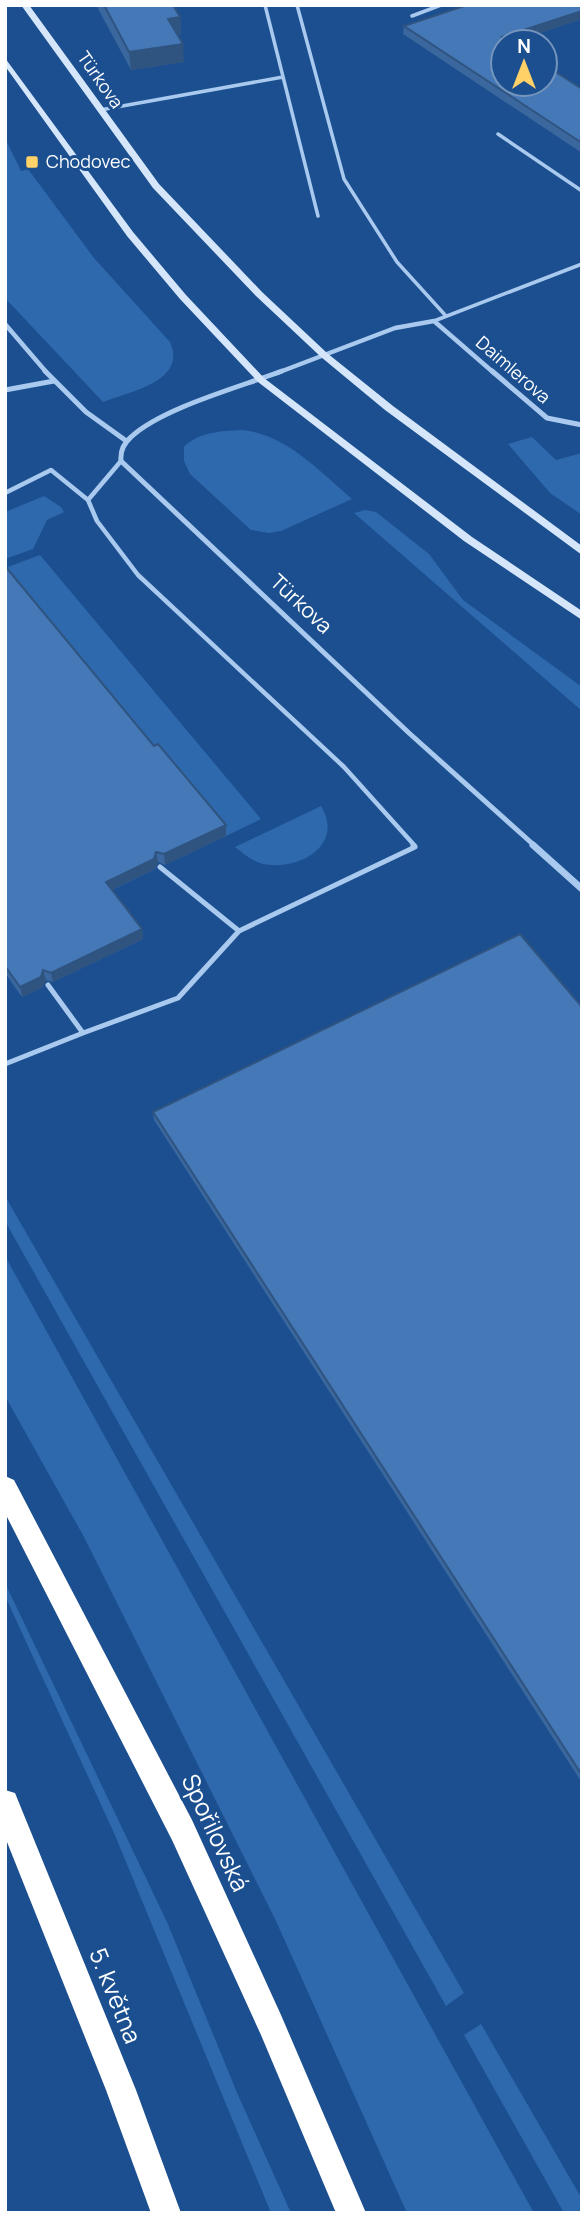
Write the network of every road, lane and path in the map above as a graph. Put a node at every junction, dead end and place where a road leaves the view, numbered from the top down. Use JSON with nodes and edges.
{"nodes":[{"id":1,"x":25,"y":5,"type":"edge"},
{"id":2,"x":265,"y":5,"type":"edge"},
{"id":3,"x":297,"y":5,"type":"edge"},
{"id":4,"x":441,"y":5,"type":"edge"},
{"id":5,"x":412,"y":16,"type":"dead end"},
{"id":6,"x":5,"y":60,"type":"edge"},
{"id":7,"x":282,"y":76,"type":"junction"},
{"id":8,"x":99,"y":110,"type":"junction"},
{"id":9,"x":498,"y":134,"type":"dead end"},
{"id":10,"x":582,"y":191,"type":"edge"},
{"id":11,"x":318,"y":216,"type":"dead end"},
{"id":12,"x":582,"y":264,"type":"edge"},
{"id":13,"x":446,"y":316,"type":"junction"},
{"id":14,"x":434,"y":321,"type":"junction"},
{"id":15,"x":5,"y":324,"type":"edge"},
{"id":16,"x":324,"y":355,"type":"junction"},
{"id":17,"x":261,"y":380,"type":"junction"},
{"id":18,"x":54,"y":381,"type":"junction"},
{"id":19,"x":5,"y":390,"type":"edge"},
{"id":20,"x":582,"y":425,"type":"edge"},
{"id":21,"x":125,"y":440,"type":"junction"},
{"id":22,"x":121,"y":461,"type":"junction"},
{"id":23,"x":5,"y":493,"type":"edge"},
{"id":24,"x":88,"y":500,"type":"junction"},
{"id":25,"x":582,"y":552,"type":"edge"},
{"id":26,"x":582,"y":616,"type":"edge"},
{"id":27,"x":160,"y":867,"type":"edge"},
{"id":28,"x":582,"y":889,"type":"edge"},
{"id":29,"x":239,"y":931,"type":"junction"},
{"id":30,"x":48,"y":985,"type":"edge"},
{"id":31,"x":83,"y":1033,"type":"junction"},
{"id":32,"x":5,"y":1064,"type":"edge"},
{"id":33,"x":5,"y":1488,"type":"edge"},
{"id":34,"x":5,"y":1803,"type":"edge"},
{"id":35,"x":166,"y":2213,"type":"edge"},
{"id":36,"x":351,"y":2213,"type":"edge"}],
"edges":[{"from":1,"to":8,"type":"main road","name":"Türkova"},
{"from":2,"to":7,"type":"lane"},
{"from":3,"to":13,"type":"lane"},
{"from":4,"to":5,"type":"lane"},
{"from":6,"to":17,"type":"main road"},
{"from":7,"to":8,"type":"lane"},
{"from":7,"to":11,"type":"lane"},
{"from":8,"to":16,"type":"main road","name":"Türkova"},
{"from":9,"to":10,"type":"lane"},
{"from":12,"to":13,"type":"lane"},
{"from":13,"to":14,"type":"lane"},
{"from":14,"to":16,"type":"street"},
{"from":14,"to":20,"type":"street","name":"Daimlerova"},
{"from":15,"to":18,"type":"street"},
{"from":16,"to":17,"type":"street"},
{"from":16,"to":25,"type":"main road","name":"Türkova"},
{"from":17,"to":21,"type":"street"},
{"from":17,"to":26,"type":"main road"},
{"from":18,"to":19,"type":"street"},
{"from":18,"to":21,"type":"street"},
{"from":21,"to":22,"type":"street"},
{"from":22,"to":24,"type":"lane"},
{"from":22,"to":28,"type":"street","name":"Türkova"},
{"from":23,"to":24,"type":"lane"},
{"from":24,"to":29,"type":"lane"},
{"from":27,"to":29,"type":"lane"},
{"from":29,"to":31,"type":"lane"},
{"from":30,"to":31,"type":"lane"},
{"from":31,"to":32,"type":"lane"},
{"from":33,"to":36,"type":"highway","name":"Spořilovská"},
{"from":34,"to":35,"type":"highway","name":"5. května"}]}
